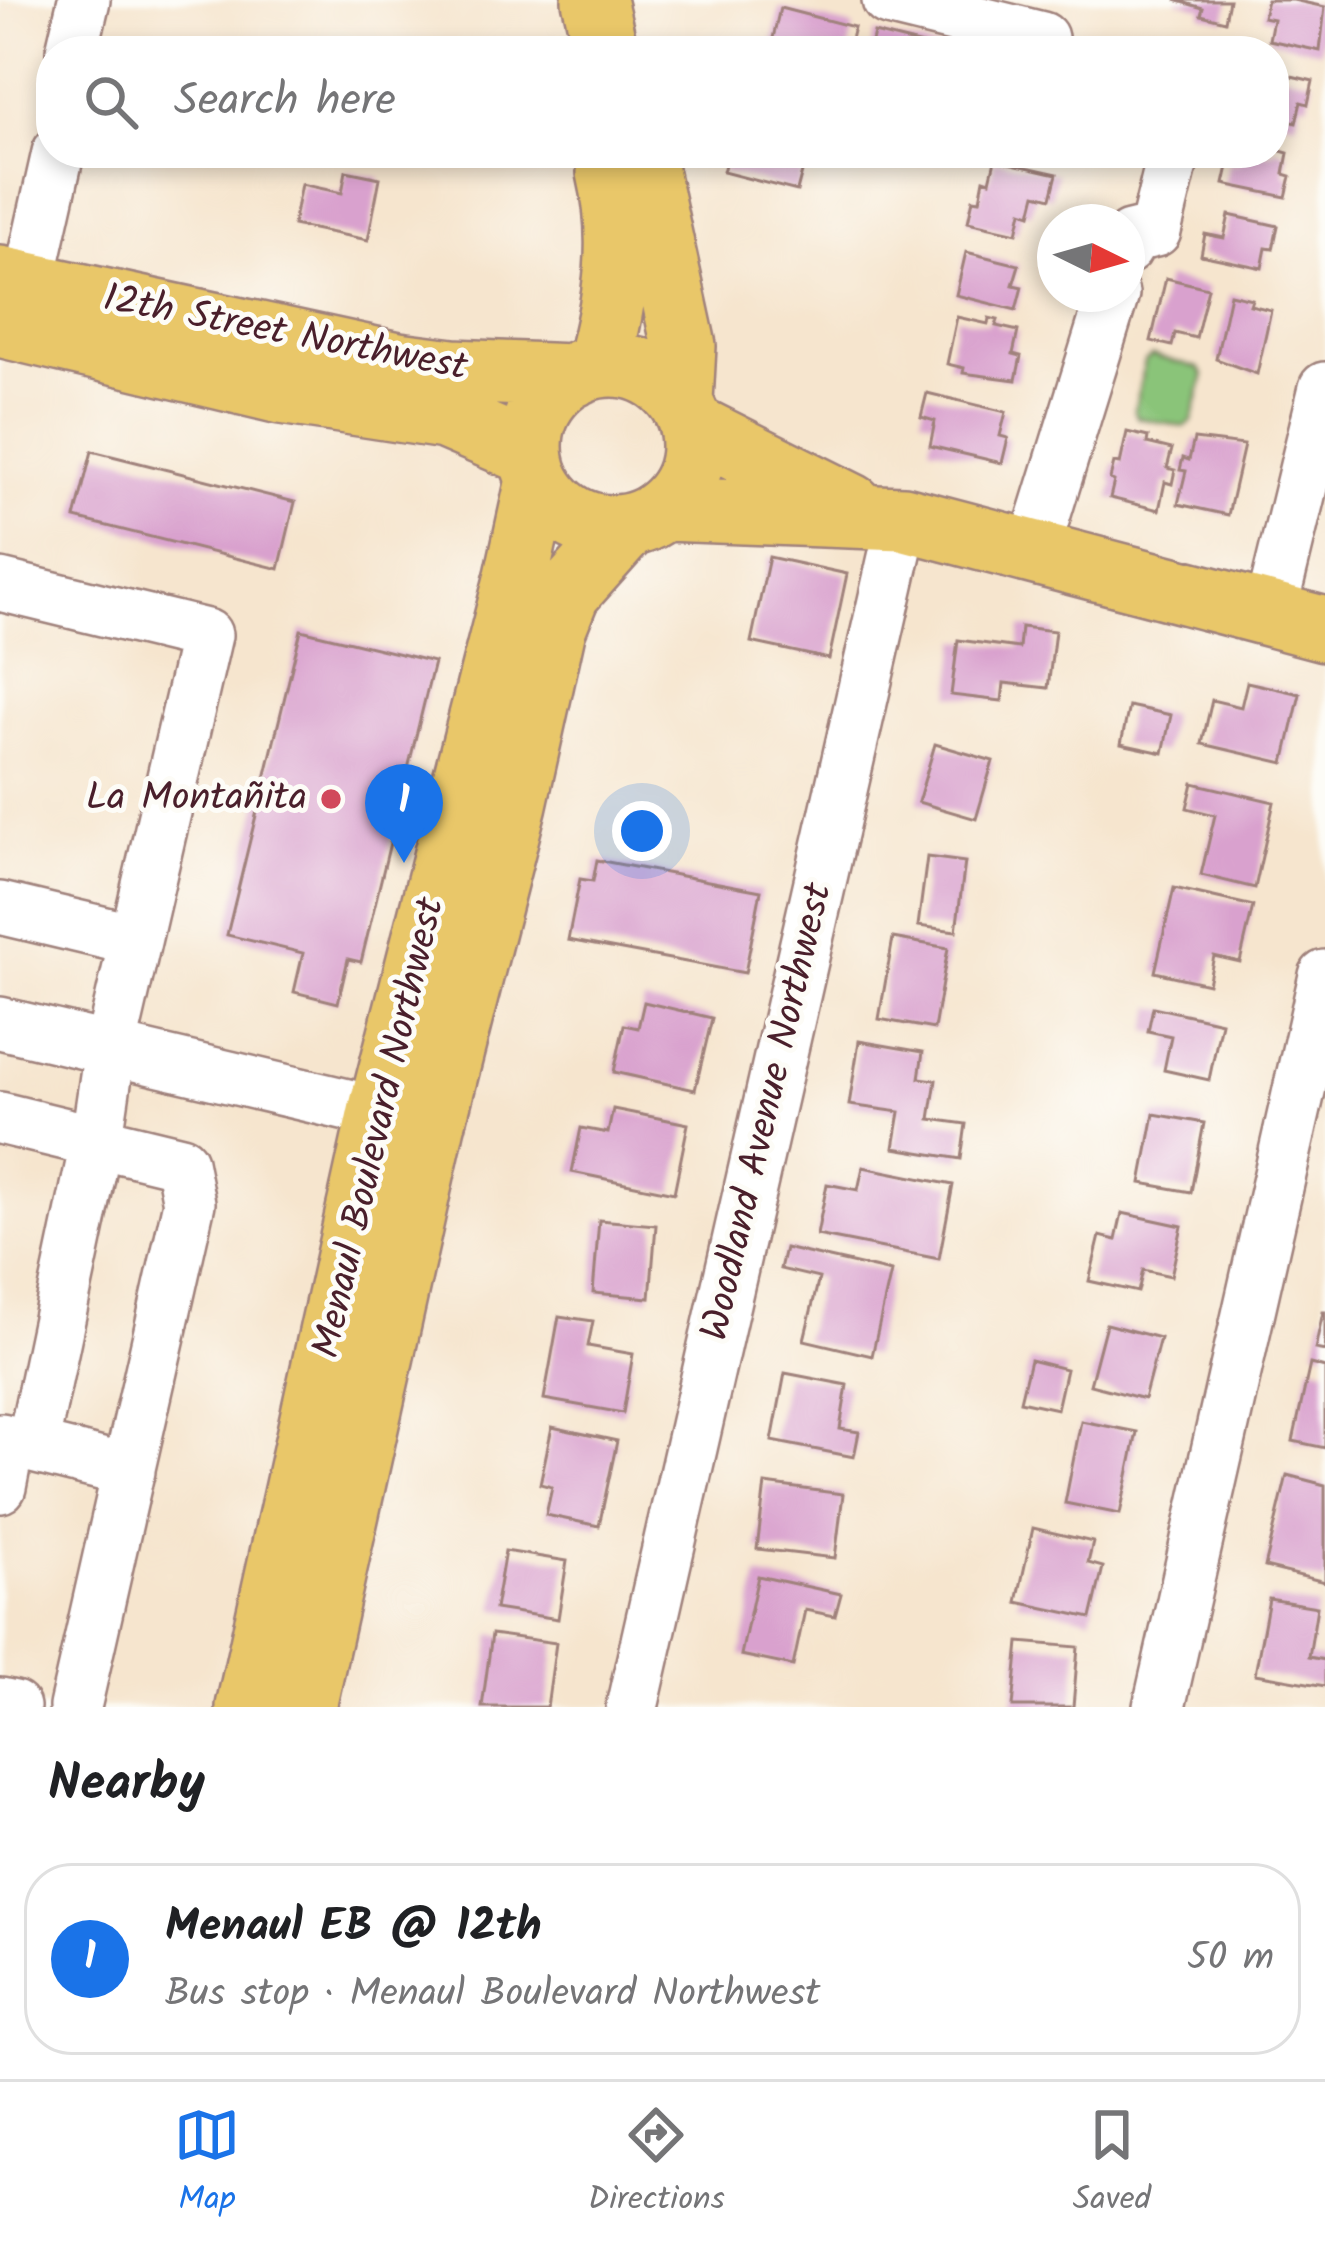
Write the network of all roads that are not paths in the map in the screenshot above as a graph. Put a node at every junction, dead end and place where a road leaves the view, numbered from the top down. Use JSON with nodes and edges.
{"nodes":[{"id":1,"x":84,"y":0,"type":"edge"},
{"id":2,"x":594,"y":0,"type":"edge"},
{"id":3,"x":887,"y":0,"type":"edge"},
{"id":4,"x":76,"y":36,"type":"edge"},
{"id":5,"x":602,"y":36,"type":"edge"},
{"id":6,"x":1034,"y":36,"type":"edge"},
{"id":7,"x":53,"y":168,"type":"edge"},
{"id":8,"x":609,"y":168,"type":"edge"},
{"id":9,"x":645,"y":168,"type":"edge"},
{"id":10,"x":1170,"y":168,"type":"edge"},
{"id":11,"x":1145,"y":233,"type":"edge"},
{"id":12,"x":12,"y":304,"type":"edge"},
{"id":13,"x":1107,"y":312,"type":"edge"},
{"id":14,"x":585,"y":370,"type":"junction"},
{"id":15,"x":1325,"y":388,"type":"edge"},
{"id":16,"x":686,"y":413,"type":"junction"},
{"id":17,"x":534,"y":467,"type":"junction"},
{"id":18,"x":886,"y":516,"type":"junction"},
{"id":19,"x":645,"y":518,"type":"junction"},
{"id":20,"x":1033,"y":552,"type":"junction"},
{"id":21,"x":0,"y":585,"type":"edge"},
{"id":22,"x":1298,"y":621,"type":"edge"},
{"id":23,"x":0,"y":908,"type":"edge"},
{"id":24,"x":134,"y":940,"type":"junction"},
{"id":25,"x":1325,"y":976,"type":"edge"},
{"id":26,"x":0,"y":1023,"type":"edge"},
{"id":27,"x":110,"y":1049,"type":"junction"},
{"id":28,"x":0,"y":1118,"type":"edge"},
{"id":29,"x":406,"y":1119,"type":"junction"},
{"id":30,"x":96,"y":1144,"type":"junction"},
{"id":31,"x":10,"y":1454,"type":"edge"},
{"id":32,"x":129,"y":1471,"type":"junction"},
{"id":33,"x":0,"y":1704,"type":"edge"},
{"id":34,"x":14,"y":1707,"type":"edge"},
{"id":35,"x":75,"y":1707,"type":"edge"},
{"id":36,"x":248,"y":1707,"type":"edge"},
{"id":37,"x":304,"y":1707,"type":"edge"},
{"id":38,"x":632,"y":1707,"type":"edge"},
{"id":39,"x":1159,"y":1707,"type":"edge"}],
"edges":[{"from":1,"to":4,"type":"street"},
{"from":2,"to":5,"type":"main road"},
{"from":3,"to":6,"type":"street"},
{"from":7,"to":12,"type":"street"},
{"from":8,"to":14,"type":"main road"},
{"from":9,"to":16,"type":"main road"},
{"from":10,"to":11,"type":"street"},
{"from":12,"to":14,"type":"main road","name":"12th Street Northwest"},
{"from":12,"to":17,"type":"main road","name":"12th Street Northwest"},
{"from":13,"to":20,"type":"street"},
{"from":14,"to":16,"type":"main road"},
{"from":14,"to":17,"type":"main road"},
{"from":15,"to":22,"type":"street"},
{"from":16,"to":18,"type":"main road"},
{"from":16,"to":19,"type":"main road"},
{"from":17,"to":19,"type":"main road"},
{"from":17,"to":29,"type":"main road","name":"Menaul Boulevard Northwest"},
{"from":18,"to":19,"type":"main road"},
{"from":18,"to":20,"type":"main road"},
{"from":18,"to":38,"type":"street","name":"Woodland Avenue Northwest"},
{"from":19,"to":29,"type":"main road"},
{"from":20,"to":22,"type":"main road"},
{"from":21,"to":24,"type":"street"},
{"from":23,"to":24,"type":"street"},
{"from":24,"to":27,"type":"street"},
{"from":25,"to":39,"type":"street"},
{"from":26,"to":27,"type":"street"},
{"from":27,"to":29,"type":"street"},
{"from":27,"to":30,"type":"street"},
{"from":28,"to":30,"type":"street"},
{"from":29,"to":36,"type":"main road","name":"Menaul Boulevard Northwest"},
{"from":29,"to":37,"type":"main road","name":"Menaul Boulevard Northwest"},
{"from":30,"to":31,"type":"street"},
{"from":30,"to":32,"type":"street"},
{"from":31,"to":32,"type":"street"},
{"from":32,"to":35,"type":"street"},
{"from":33,"to":34,"type":"street"}]}
